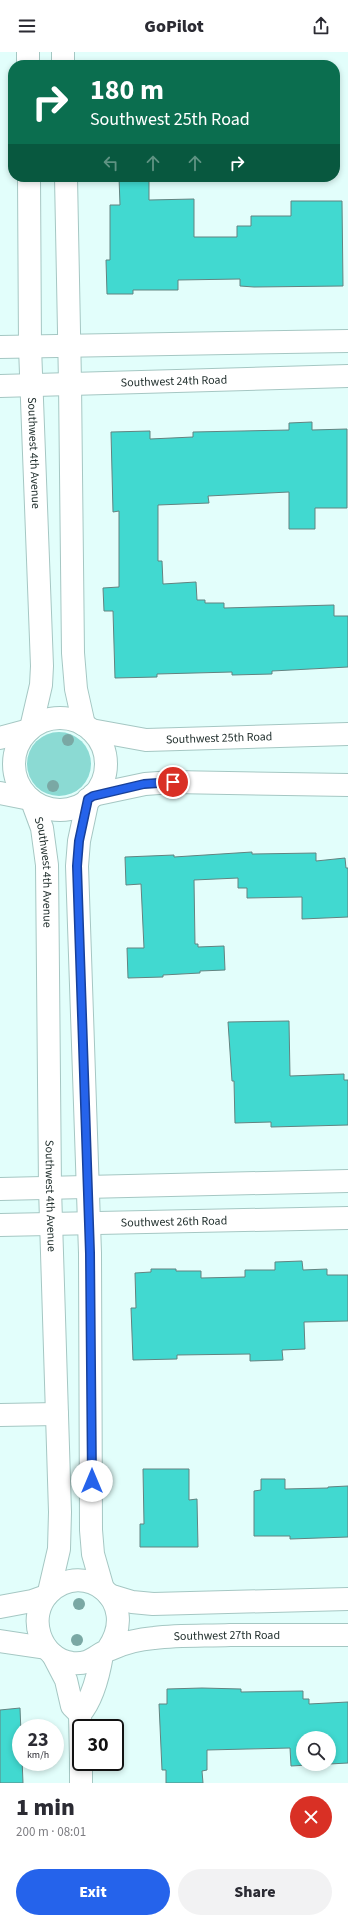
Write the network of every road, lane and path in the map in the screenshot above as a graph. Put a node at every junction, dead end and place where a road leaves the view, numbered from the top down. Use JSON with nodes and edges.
{"nodes":[{"id":1,"x":29,"y":182,"type":"edge"},
{"id":2,"x":66,"y":182,"type":"edge"},
{"id":3,"x":348,"y":341,"type":"edge"},
{"id":4,"x":69,"y":346,"type":"junction"},
{"id":5,"x":0,"y":347,"type":"edge"},
{"id":6,"x":30,"y":347,"type":"junction"},
{"id":7,"x":348,"y":376,"type":"edge"},
{"id":8,"x":70,"y":383,"type":"junction"},
{"id":9,"x":32,"y":385,"type":"junction"},
{"id":10,"x":0,"y":386,"type":"edge"},
{"id":11,"x":88,"y":727,"type":"junction"},
{"id":12,"x":30,"y":729,"type":"junction"},
{"id":13,"x":348,"y":734,"type":"edge"},
{"id":14,"x":0,"y":738,"type":"edge"},
{"id":15,"x":348,"y":785,"type":"edge"},
{"id":16,"x":0,"y":793,"type":"edge"},
{"id":17,"x":90,"y":797,"type":"junction"},
{"id":18,"x":31,"y":800,"type":"junction"},
{"id":19,"x":348,"y":1181,"type":"edge"},
{"id":20,"x":88,"y":1186,"type":"junction"},
{"id":21,"x":50,"y":1188,"type":"junction"},
{"id":22,"x":0,"y":1189,"type":"edge"},
{"id":23,"x":348,"y":1218,"type":"edge"},
{"id":24,"x":89,"y":1223,"type":"junction"},
{"id":25,"x":51,"y":1224,"type":"junction"},
{"id":26,"x":0,"y":1225,"type":"edge"},
{"id":27,"x":57,"y":1414,"type":"junction"},
{"id":28,"x":0,"y":1416,"type":"edge"},
{"id":29,"x":106,"y":1592,"type":"junction"},
{"id":30,"x":48,"y":1594,"type":"junction"},
{"id":31,"x":348,"y":1599,"type":"edge"},
{"id":32,"x":0,"y":1607,"type":"edge"},
{"id":33,"x":348,"y":1635,"type":"edge"},
{"id":34,"x":0,"y":1641,"type":"edge"},
{"id":35,"x":50,"y":1652,"type":"junction"},
{"id":36,"x":105,"y":1652,"type":"junction"},
{"id":37,"x":80,"y":1714,"type":"junction"},
{"id":38,"x":80,"y":1719,"type":"edge"},
{"id":39,"x":81,"y":1771,"type":"edge"},
{"id":40,"x":81,"y":1783,"type":"edge"}],
"edges":[{"from":1,"to":6,"type":"street","name":"Southwest 4th Avenue"},
{"from":2,"to":4,"type":"street"},
{"from":3,"to":4,"type":"street"},
{"from":4,"to":6,"type":"street"},
{"from":4,"to":8,"type":"street"},
{"from":5,"to":6,"type":"street"},
{"from":6,"to":9,"type":"street","name":"Southwest 4th Avenue"},
{"from":7,"to":8,"type":"street","name":"Southwest 24th Road"},
{"from":8,"to":9,"type":"street","name":"Southwest 24th Road"},
{"from":8,"to":11,"type":"street"},
{"from":9,"to":10,"type":"street","name":"Southwest 24th Road"},
{"from":9,"to":12,"type":"street","name":"Southwest 4th Avenue"},
{"from":11,"to":12,"type":"street"},
{"from":11,"to":13,"type":"street","name":"Southwest 25th Road"},
{"from":11,"to":17,"type":"street"},
{"from":12,"to":14,"type":"street"},
{"from":12,"to":18,"type":"street"},
{"from":15,"to":17,"type":"street"},
{"from":16,"to":18,"type":"street"},
{"from":17,"to":18,"type":"street"},
{"from":17,"to":20,"type":"street"},
{"from":18,"to":21,"type":"street","name":"Southwest 4th Avenue"},
{"from":19,"to":20,"type":"street"},
{"from":20,"to":21,"type":"street"},
{"from":20,"to":24,"type":"street"},
{"from":21,"to":22,"type":"street"},
{"from":21,"to":25,"type":"street","name":"Southwest 4th Avenue"},
{"from":23,"to":24,"type":"street","name":"Southwest 26th Road"},
{"from":24,"to":25,"type":"street","name":"Southwest 26th Road"},
{"from":24,"to":29,"type":"street"},
{"from":25,"to":26,"type":"street","name":"Southwest 26th Road"},
{"from":25,"to":27,"type":"street","name":"Southwest 4th Avenue"},
{"from":27,"to":28,"type":"street"},
{"from":27,"to":30,"type":"street","name":"Southwest 4th Avenue"},
{"from":29,"to":30,"type":"street"},
{"from":29,"to":31,"type":"street"},
{"from":29,"to":36,"type":"street"},
{"from":30,"to":32,"type":"street"},
{"from":30,"to":35,"type":"street"},
{"from":33,"to":36,"type":"street","name":"Southwest 27th Road"},
{"from":34,"to":35,"type":"street"},
{"from":35,"to":36,"type":"street"},
{"from":35,"to":37,"type":"street"},
{"from":36,"to":37,"type":"street"},
{"from":37,"to":38,"type":"street"},
{"from":39,"to":40,"type":"street"}]}
